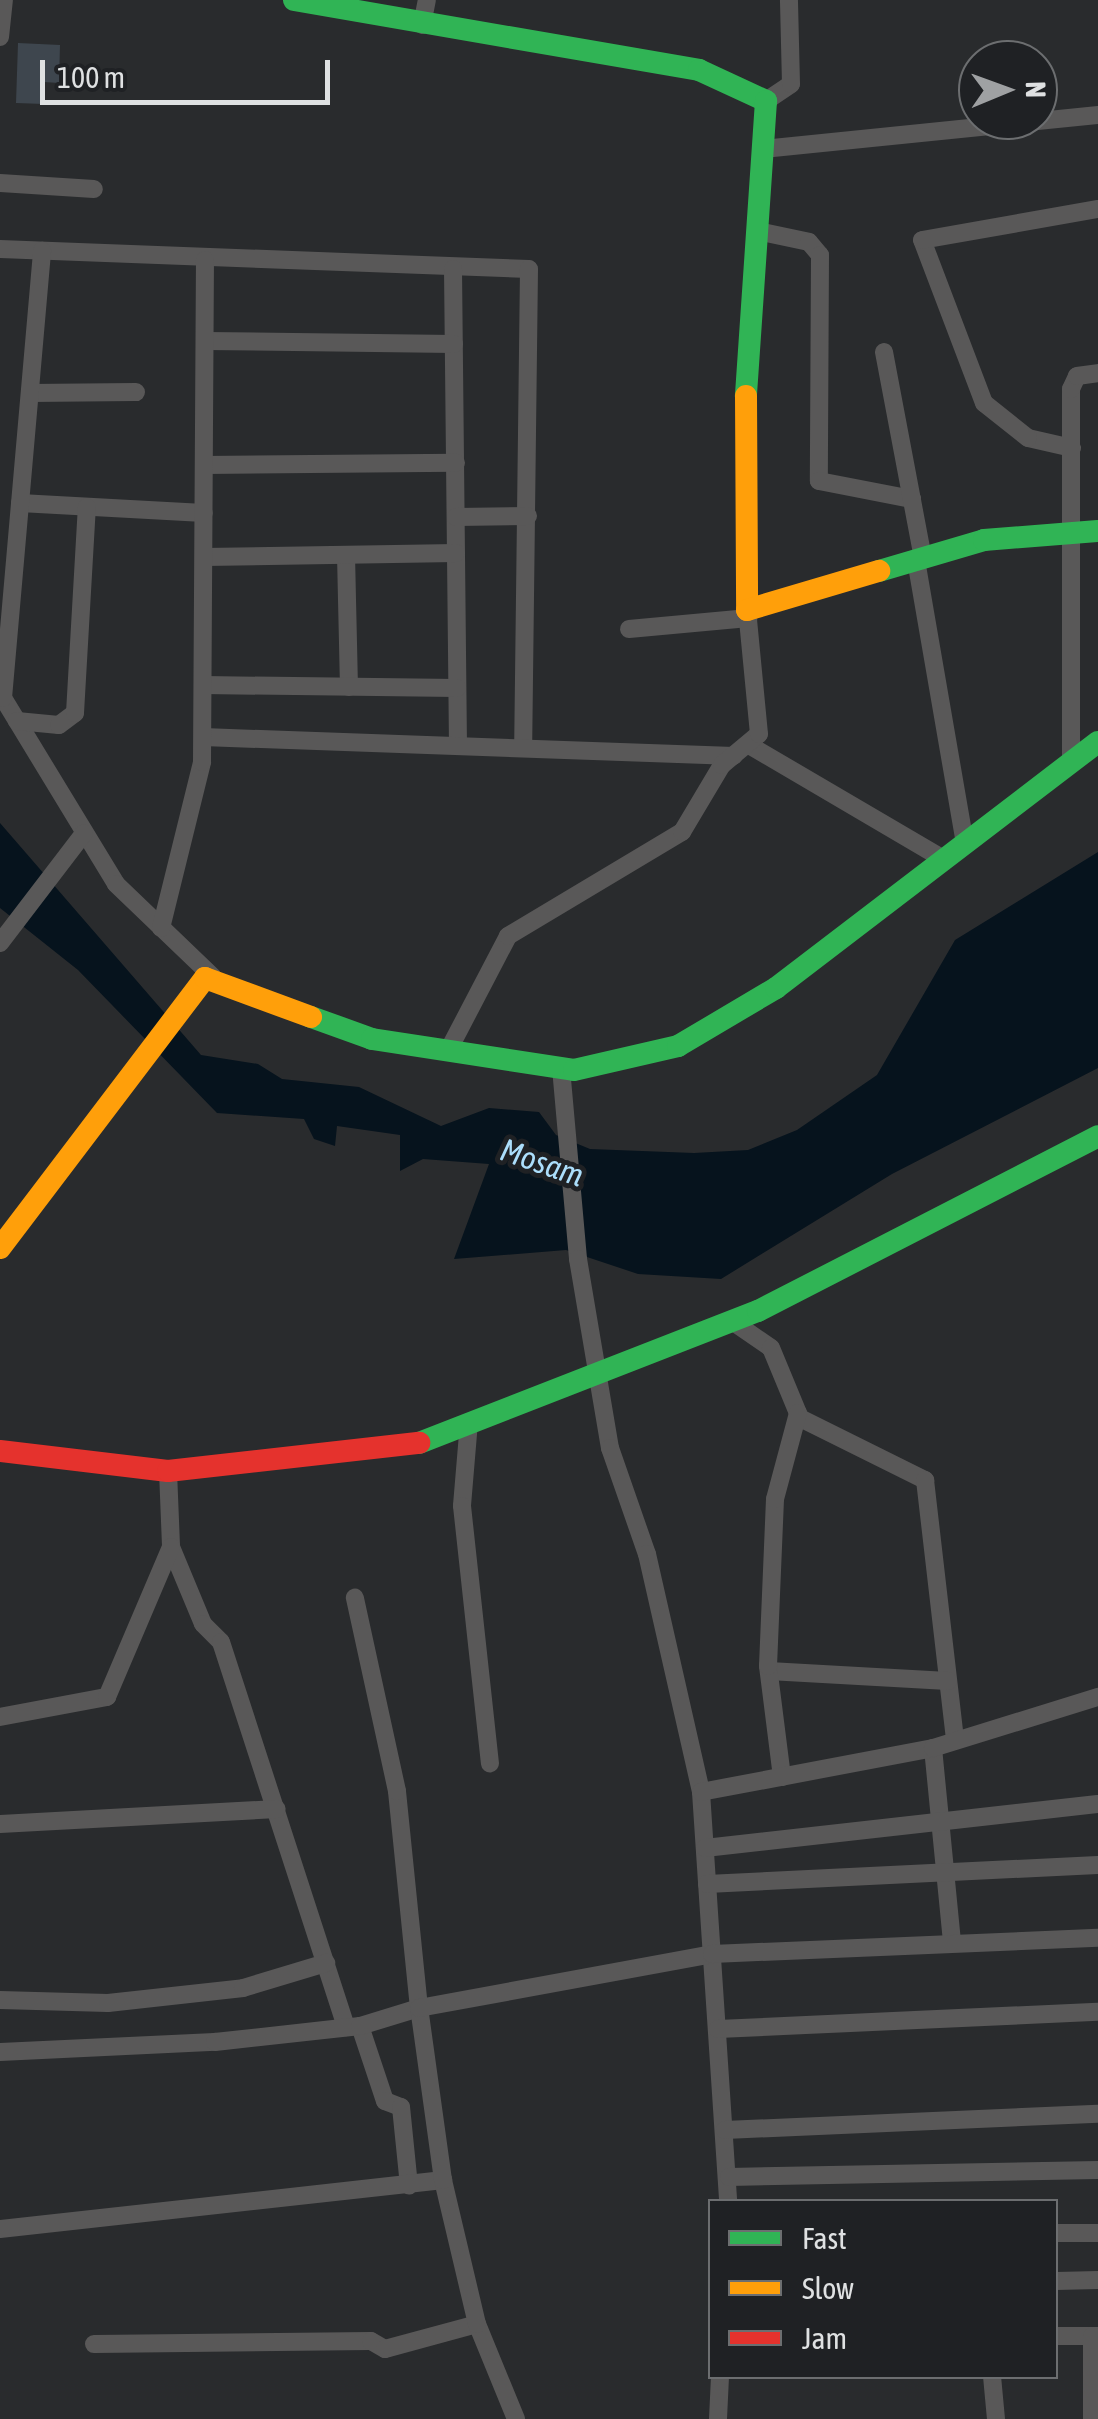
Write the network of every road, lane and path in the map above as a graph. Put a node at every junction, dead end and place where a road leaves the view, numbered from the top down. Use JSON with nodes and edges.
{"nodes":[{"id":1,"x":4,"y":0,"type":"edge"},
{"id":2,"x":294,"y":0,"type":"edge"},
{"id":3,"x":427,"y":0,"type":"edge"},
{"id":4,"x":789,"y":0,"type":"edge"},
{"id":5,"x":422,"y":25,"type":"junction"},
{"id":6,"x":0,"y":37,"type":"edge"},
{"id":7,"x":766,"y":101,"type":"junction"},
{"id":8,"x":1098,"y":115,"type":"edge"},
{"id":9,"x":763,"y":149,"type":"junction"},
{"id":10,"x":0,"y":183,"type":"edge"},
{"id":11,"x":94,"y":189,"type":"dead end"},
{"id":12,"x":1098,"y":209,"type":"edge"},
{"id":13,"x":758,"y":231,"type":"junction"},
{"id":14,"x":0,"y":249,"type":"edge"},
{"id":15,"x":42,"y":251,"type":"junction"},
{"id":16,"x":205,"y":260,"type":"junction"},
{"id":17,"x":453,"y":269,"type":"junction"},
{"id":18,"x":205,"y":341,"type":"junction"},
{"id":19,"x":454,"y":344,"type":"junction"},
{"id":20,"x":884,"y":352,"type":"dead end"},
{"id":21,"x":1098,"y":373,"type":"edge"},
{"id":22,"x":30,"y":392,"type":"junction"},
{"id":23,"x":136,"y":392,"type":"dead end"},
{"id":24,"x":1072,"y":448,"type":"junction"},
{"id":25,"x":456,"y":463,"type":"junction"},
{"id":26,"x":204,"y":465,"type":"junction"},
{"id":27,"x":912,"y":499,"type":"junction"},
{"id":28,"x":20,"y":503,"type":"junction"},
{"id":29,"x":87,"y":507,"type":"junction"},
{"id":30,"x":204,"y":513,"type":"junction"},
{"id":31,"x":456,"y":516,"type":"junction"},
{"id":32,"x":528,"y":516,"type":"junction"},
{"id":33,"x":1086,"y":532,"type":"edge"},
{"id":34,"x":456,"y":553,"type":"junction"},
{"id":35,"x":346,"y":555,"type":"junction"},
{"id":36,"x":204,"y":557,"type":"junction"},
{"id":37,"x":919,"y":559,"type":"junction"},
{"id":38,"x":747,"y":614,"type":"junction"},
{"id":39,"x":629,"y":629,"type":"dead end"},
{"id":40,"x":204,"y":685,"type":"junction"},
{"id":41,"x":349,"y":687,"type":"junction"},
{"id":42,"x":457,"y":688,"type":"junction"},
{"id":43,"x":2,"y":695,"type":"edge"},
{"id":44,"x":17,"y":721,"type":"junction"},
{"id":45,"x":203,"y":737,"type":"junction"},
{"id":46,"x":1098,"y":742,"type":"edge"},
{"id":47,"x":458,"y":743,"type":"junction"},
{"id":48,"x":522,"y":746,"type":"junction"},
{"id":49,"x":742,"y":751,"type":"junction"},
{"id":50,"x":1072,"y":762,"type":"junction"},
{"id":51,"x":84,"y":832,"type":"junction"},
{"id":52,"x":965,"y":845,"type":"junction"},
{"id":53,"x":945,"y":860,"type":"junction"},
{"id":54,"x":161,"y":928,"type":"junction"},
{"id":55,"x":0,"y":943,"type":"edge"},
{"id":56,"x":209,"y":977,"type":"junction"},
{"id":57,"x":448,"y":1051,"type":"junction"},
{"id":58,"x":562,"y":1068,"type":"junction"},
{"id":59,"x":1098,"y":1136,"type":"edge"},
{"id":60,"x":0,"y":1248,"type":"edge"},
{"id":61,"x":732,"y":1321,"type":"junction"},
{"id":62,"x":596,"y":1367,"type":"junction"},
{"id":63,"x":798,"y":1413,"type":"junction"},
{"id":64,"x":469,"y":1422,"type":"junction"},
{"id":65,"x":0,"y":1452,"type":"edge"},
{"id":66,"x":168,"y":1472,"type":"junction"},
{"id":67,"x":172,"y":1547,"type":"junction"},
{"id":68,"x":355,"y":1598,"type":"dead end"},
{"id":69,"x":769,"y":1671,"type":"junction"},
{"id":70,"x":948,"y":1681,"type":"junction"},
{"id":71,"x":1098,"y":1696,"type":"edge"},
{"id":72,"x":0,"y":1717,"type":"edge"},
{"id":73,"x":955,"y":1740,"type":"junction"},
{"id":74,"x":933,"y":1748,"type":"junction"},
{"id":75,"x":490,"y":1763,"type":"dead end"},
{"id":76,"x":782,"y":1777,"type":"junction"},
{"id":77,"x":700,"y":1792,"type":"junction"},
{"id":78,"x":1098,"y":1804,"type":"edge"},
{"id":79,"x":278,"y":1809,"type":"junction"},
{"id":80,"x":942,"y":1818,"type":"junction"},
{"id":81,"x":0,"y":1824,"type":"edge"},
{"id":82,"x":705,"y":1848,"type":"junction"},
{"id":83,"x":1098,"y":1865,"type":"edge"},
{"id":84,"x":946,"y":1873,"type":"junction"},
{"id":85,"x":707,"y":1884,"type":"junction"},
{"id":86,"x":1098,"y":1938,"type":"edge"},
{"id":87,"x":952,"y":1942,"type":"junction"},
{"id":88,"x":712,"y":1954,"type":"junction"},
{"id":89,"x":326,"y":1963,"type":"junction"},
{"id":90,"x":0,"y":2000,"type":"edge"},
{"id":91,"x":419,"y":2008,"type":"junction"},
{"id":92,"x":1098,"y":2012,"type":"edge"},
{"id":93,"x":353,"y":2026,"type":"junction"},
{"id":94,"x":718,"y":2029,"type":"junction"},
{"id":95,"x":0,"y":2052,"type":"edge"},
{"id":96,"x":1098,"y":2114,"type":"edge"},
{"id":97,"x":725,"y":2130,"type":"junction"},
{"id":98,"x":1098,"y":2170,"type":"edge"},
{"id":99,"x":729,"y":2177,"type":"junction"},
{"id":100,"x":443,"y":2180,"type":"junction"},
{"id":101,"x":409,"y":2186,"type":"junction"},
{"id":102,"x":728,"y":2199,"type":"edge"},
{"id":103,"x":0,"y":2230,"type":"edge"},
{"id":104,"x":1058,"y":2233,"type":"edge"},
{"id":105,"x":1098,"y":2233,"type":"edge"},
{"id":106,"x":1098,"y":2280,"type":"edge"},
{"id":107,"x":1058,"y":2281,"type":"edge"},
{"id":108,"x":478,"y":2324,"type":"junction"},
{"id":109,"x":1058,"y":2336,"type":"edge"},
{"id":110,"x":1095,"y":2336,"type":"edge"},
{"id":111,"x":94,"y":2344,"type":"dead end"},
{"id":112,"x":720,"y":2379,"type":"edge"},
{"id":113,"x":992,"y":2379,"type":"edge"},
{"id":114,"x":516,"y":2419,"type":"edge"},
{"id":115,"x":718,"y":2419,"type":"edge"},
{"id":116,"x":996,"y":2419,"type":"edge"},
{"id":117,"x":1092,"y":2419,"type":"edge"}],
"edges":[{"from":1,"to":6,"type":"street"},
{"from":2,"to":5,"type":"street"},
{"from":3,"to":5,"type":"street"},
{"from":4,"to":7,"type":"street"},
{"from":5,"to":7,"type":"street"},
{"from":7,"to":9,"type":"street"},
{"from":8,"to":9,"type":"street"},
{"from":9,"to":13,"type":"street"},
{"from":10,"to":11,"type":"street"},
{"from":12,"to":24,"type":"street"},
{"from":13,"to":27,"type":"street"},
{"from":13,"to":38,"type":"street"},
{"from":14,"to":15,"type":"street"},
{"from":15,"to":16,"type":"street"},
{"from":15,"to":22,"type":"street"},
{"from":16,"to":17,"type":"street"},
{"from":16,"to":18,"type":"street"},
{"from":17,"to":19,"type":"street"},
{"from":17,"to":32,"type":"street"},
{"from":18,"to":19,"type":"street"},
{"from":18,"to":26,"type":"street"},
{"from":19,"to":25,"type":"street"},
{"from":20,"to":27,"type":"street"},
{"from":21,"to":24,"type":"street"},
{"from":22,"to":23,"type":"street"},
{"from":22,"to":28,"type":"street"},
{"from":24,"to":33,"type":"street"},
{"from":25,"to":26,"type":"street"},
{"from":25,"to":31,"type":"street"},
{"from":26,"to":30,"type":"street"},
{"from":27,"to":37,"type":"street"},
{"from":28,"to":29,"type":"street"},
{"from":28,"to":43,"type":"street"},
{"from":29,"to":30,"type":"street"},
{"from":29,"to":44,"type":"street"},
{"from":30,"to":36,"type":"street"},
{"from":31,"to":32,"type":"street"},
{"from":31,"to":34,"type":"street"},
{"from":32,"to":48,"type":"street"},
{"from":33,"to":37,"type":"street"},
{"from":33,"to":50,"type":"street"},
{"from":34,"to":35,"type":"street"},
{"from":34,"to":42,"type":"street"},
{"from":35,"to":36,"type":"street"},
{"from":35,"to":41,"type":"street"},
{"from":36,"to":40,"type":"street"},
{"from":37,"to":38,"type":"street"},
{"from":37,"to":52,"type":"street"},
{"from":38,"to":39,"type":"street"},
{"from":38,"to":49,"type":"street"},
{"from":40,"to":41,"type":"street"},
{"from":40,"to":45,"type":"street"},
{"from":41,"to":42,"type":"street"},
{"from":42,"to":47,"type":"street"},
{"from":43,"to":44,"type":"street"},
{"from":44,"to":51,"type":"street"},
{"from":45,"to":47,"type":"street"},
{"from":45,"to":54,"type":"street"},
{"from":46,"to":50,"type":"street"},
{"from":47,"to":48,"type":"street"},
{"from":48,"to":49,"type":"street"},
{"from":49,"to":53,"type":"street"},
{"from":49,"to":57,"type":"street"},
{"from":50,"to":52,"type":"street"},
{"from":51,"to":54,"type":"street"},
{"from":51,"to":55,"type":"street"},
{"from":52,"to":53,"type":"street"},
{"from":53,"to":58,"type":"street"},
{"from":54,"to":56,"type":"street"},
{"from":56,"to":57,"type":"street"},
{"from":56,"to":60,"type":"street"},
{"from":57,"to":58,"type":"street"},
{"from":58,"to":62,"type":"street"},
{"from":59,"to":61,"type":"street"},
{"from":61,"to":62,"type":"street"},
{"from":61,"to":63,"type":"street"},
{"from":62,"to":64,"type":"street"},
{"from":62,"to":77,"type":"street"},
{"from":63,"to":69,"type":"street"},
{"from":63,"to":70,"type":"street"},
{"from":64,"to":66,"type":"street"},
{"from":64,"to":75,"type":"street"},
{"from":65,"to":66,"type":"street"},
{"from":66,"to":67,"type":"street"},
{"from":67,"to":72,"type":"street"},
{"from":67,"to":79,"type":"street"},
{"from":68,"to":91,"type":"street"},
{"from":69,"to":70,"type":"street"},
{"from":69,"to":76,"type":"street"},
{"from":70,"to":73,"type":"street"},
{"from":71,"to":73,"type":"street"},
{"from":73,"to":74,"type":"street"},
{"from":74,"to":76,"type":"street"},
{"from":74,"to":80,"type":"street"},
{"from":76,"to":77,"type":"street"},
{"from":77,"to":82,"type":"street"},
{"from":78,"to":80,"type":"street"},
{"from":79,"to":81,"type":"street"},
{"from":79,"to":89,"type":"street"},
{"from":80,"to":82,"type":"street"},
{"from":80,"to":84,"type":"street"},
{"from":82,"to":85,"type":"street"},
{"from":83,"to":84,"type":"street"},
{"from":84,"to":85,"type":"street"},
{"from":84,"to":87,"type":"street"},
{"from":85,"to":88,"type":"street"},
{"from":86,"to":87,"type":"street"},
{"from":87,"to":88,"type":"street"},
{"from":88,"to":91,"type":"street"},
{"from":88,"to":94,"type":"street"},
{"from":89,"to":90,"type":"street"},
{"from":89,"to":93,"type":"street"},
{"from":91,"to":93,"type":"street"},
{"from":91,"to":100,"type":"street"},
{"from":92,"to":94,"type":"street"},
{"from":93,"to":95,"type":"street"},
{"from":93,"to":101,"type":"street"},
{"from":94,"to":97,"type":"street"},
{"from":96,"to":97,"type":"street"},
{"from":97,"to":99,"type":"street"},
{"from":98,"to":99,"type":"street"},
{"from":99,"to":102,"type":"street"},
{"from":100,"to":101,"type":"street"},
{"from":100,"to":108,"type":"street"},
{"from":101,"to":103,"type":"street"},
{"from":104,"to":105,"type":"street"},
{"from":106,"to":107,"type":"street"},
{"from":108,"to":111,"type":"street"},
{"from":108,"to":114,"type":"street"},
{"from":109,"to":110,"type":"street"},
{"from":110,"to":117,"type":"street"},
{"from":112,"to":115,"type":"street"},
{"from":113,"to":116,"type":"street"}]}
